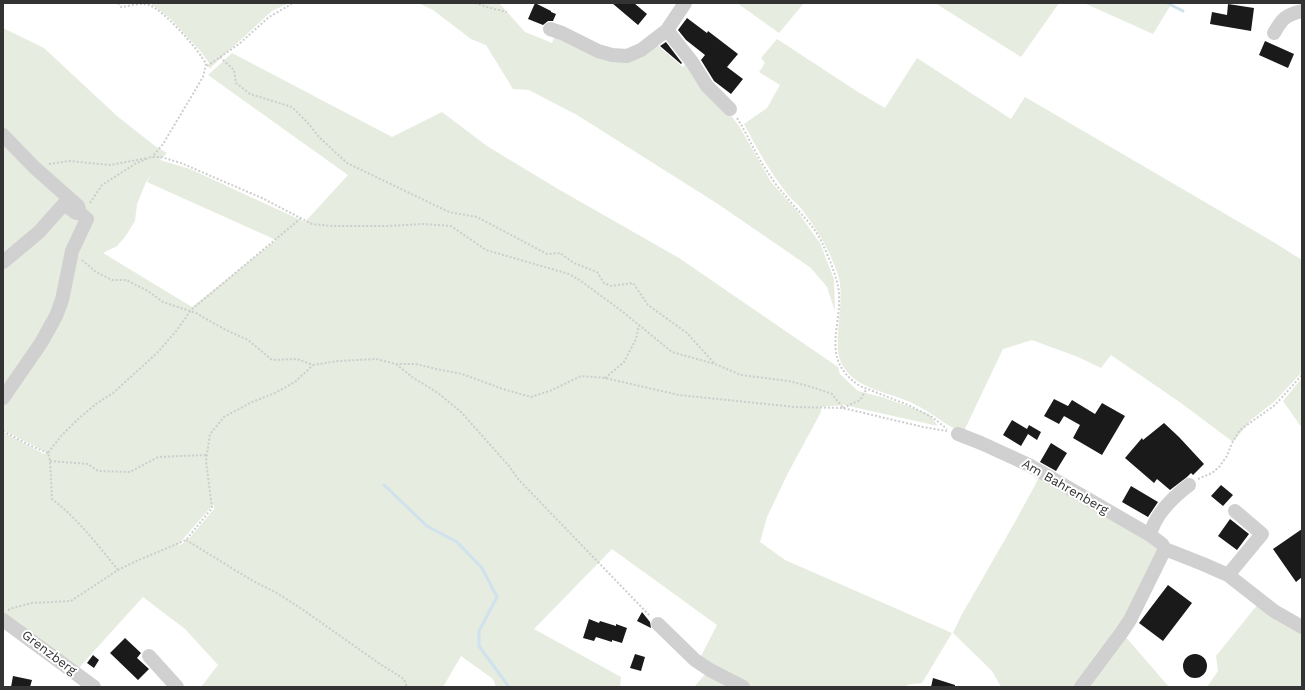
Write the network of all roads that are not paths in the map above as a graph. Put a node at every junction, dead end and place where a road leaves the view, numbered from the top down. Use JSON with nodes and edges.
{"nodes":[{"id":1,"x":685,"y":3,"type":"edge"},
{"id":2,"x":1302,"y":10,"type":"edge"},
{"id":3,"x":550,"y":29,"type":"dead end"},
{"id":4,"x":667,"y":30,"type":"junction"},
{"id":5,"x":1274,"y":33,"type":"dead end"},
{"id":6,"x":730,"y":109,"type":"road end"},
{"id":7,"x":3,"y":135,"type":"edge"},
{"id":8,"x":83,"y":216,"type":"junction"},
{"id":9,"x":3,"y":262,"type":"edge"},
{"id":10,"x":3,"y":398,"type":"edge"},
{"id":11,"x":958,"y":434,"type":"dead end"},
{"id":12,"x":1189,"y":485,"type":"road end"},
{"id":13,"x":1235,"y":511,"type":"dead end"},
{"id":14,"x":1150,"y":535,"type":"junction"},
{"id":15,"x":1165,"y":549,"type":"junction"},
{"id":16,"x":1228,"y":575,"type":"junction"},
{"id":17,"x":3,"y":620,"type":"edge"},
{"id":18,"x":658,"y":624,"type":"road end"},
{"id":19,"x":1302,"y":626,"type":"edge"},
{"id":20,"x":149,"y":656,"type":"dead end"},
{"id":21,"x":94,"y":687,"type":"edge"},
{"id":22,"x":177,"y":687,"type":"edge"},
{"id":23,"x":743,"y":687,"type":"edge"},
{"id":24,"x":1081,"y":687,"type":"edge"}],
"edges":[{"from":1,"to":4,"type":"street"},
{"from":2,"to":5,"type":"street"},
{"from":3,"to":4,"type":"street"},
{"from":4,"to":6,"type":"street"},
{"from":7,"to":8,"type":"street"},
{"from":8,"to":9,"type":"street"},
{"from":8,"to":10,"type":"street"},
{"from":11,"to":14,"type":"street","name":"Am Bahrenberg"},
{"from":12,"to":14,"type":"street"},
{"from":13,"to":16,"type":"street"},
{"from":14,"to":15,"type":"street","name":"Am Bahrenberg"},
{"from":15,"to":16,"type":"street","name":"Am Bahrenberg"},
{"from":15,"to":24,"type":"street"},
{"from":16,"to":19,"type":"street","name":"Am Bahrenberg"},
{"from":17,"to":21,"type":"street","name":"Grenzberg"},
{"from":18,"to":23,"type":"street"},
{"from":20,"to":22,"type":"street"}]}
